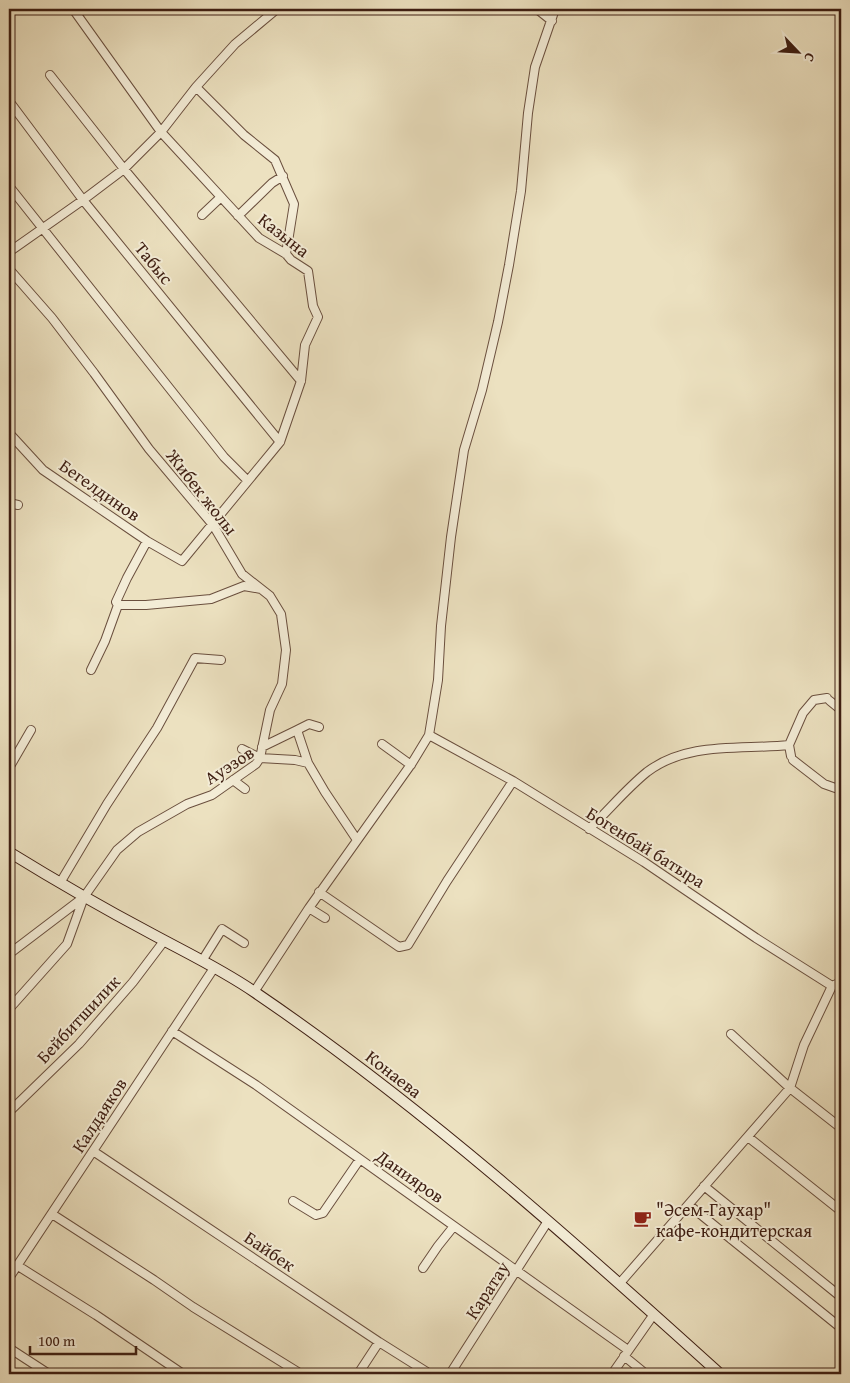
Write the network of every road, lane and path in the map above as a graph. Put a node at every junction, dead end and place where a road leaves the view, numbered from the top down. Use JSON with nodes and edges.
{"nodes":[{"id":1,"x":73,"y":9,"type":"edge"},
{"id":2,"x":277,"y":9,"type":"edge"},
{"id":3,"x":537,"y":9,"type":"edge"},
{"id":4,"x":555,"y":9,"type":"edge"},
{"id":5,"x":552,"y":21,"type":"junction"},
{"id":6,"x":50,"y":75,"type":"dead end"},
{"id":7,"x":196,"y":88,"type":"junction"},
{"id":8,"x":9,"y":101,"type":"edge"},
{"id":9,"x":161,"y":132,"type":"junction"},
{"id":10,"x":124,"y":169,"type":"junction"},
{"id":11,"x":283,"y":176,"type":"junction"},
{"id":12,"x":9,"y":186,"type":"edge"},
{"id":13,"x":221,"y":197,"type":"junction"},
{"id":14,"x":83,"y":200,"type":"junction"},
{"id":15,"x":202,"y":215,"type":"dead end"},
{"id":16,"x":238,"y":216,"type":"junction"},
{"id":17,"x":42,"y":228,"type":"junction"},
{"id":18,"x":9,"y":252,"type":"edge"},
{"id":19,"x":286,"y":254,"type":"junction"},
{"id":20,"x":9,"y":269,"type":"edge"},
{"id":21,"x":301,"y":381,"type":"junction"},
{"id":22,"x":9,"y":433,"type":"edge"},
{"id":23,"x":280,"y":442,"type":"junction"},
{"id":24,"x":247,"y":480,"type":"junction"},
{"id":25,"x":9,"y":503,"type":"edge"},
{"id":26,"x":18,"y":505,"type":"dead end"},
{"id":27,"x":213,"y":525,"type":"junction"},
{"id":28,"x":147,"y":541,"type":"junction"},
{"id":29,"x":182,"y":561,"type":"joint"},
{"id":30,"x":263,"y":590,"type":"junction"},
{"id":31,"x":118,"y":606,"type":"junction"},
{"id":32,"x":221,"y":660,"type":"dead end"},
{"id":33,"x":91,"y":670,"type":"dead end"},
{"id":34,"x":841,"y":710,"type":"edge"},
{"id":35,"x":319,"y":727,"type":"dead end"},
{"id":36,"x":31,"y":730,"type":"dead end"},
{"id":37,"x":297,"y":730,"type":"junction"},
{"id":38,"x":429,"y":735,"type":"junction"},
{"id":39,"x":382,"y":744,"type":"dead end"},
{"id":40,"x":262,"y":746,"type":"junction"},
{"id":41,"x":789,"y":746,"type":"junction"},
{"id":42,"x":242,"y":749,"type":"dead end"},
{"id":43,"x":260,"y":758,"type":"junction"},
{"id":44,"x":308,"y":763,"type":"junction"},
{"id":45,"x":411,"y":765,"type":"junction"},
{"id":46,"x":9,"y":768,"type":"edge"},
{"id":47,"x":233,"y":780,"type":"junction"},
{"id":48,"x":513,"y":781,"type":"junction"},
{"id":49,"x":245,"y":789,"type":"dead end"},
{"id":50,"x":841,"y":790,"type":"edge"},
{"id":51,"x":589,"y":828,"type":"junction"},
{"id":52,"x":357,"y":840,"type":"junction"},
{"id":53,"x":9,"y":852,"type":"edge"},
{"id":54,"x":60,"y":883,"type":"junction"},
{"id":55,"x":319,"y":892,"type":"junction"},
{"id":56,"x":84,"y":897,"type":"junction"},
{"id":57,"x":308,"y":908,"type":"junction"},
{"id":58,"x":325,"y":918,"type":"dead end"},
{"id":59,"x":164,"y":941,"type":"junction"},
{"id":60,"x":244,"y":943,"type":"dead end"},
{"id":61,"x":9,"y":954,"type":"edge"},
{"id":62,"x":202,"y":961,"type":"junction"},
{"id":63,"x":214,"y":968,"type":"junction"},
{"id":64,"x":841,"y":977,"type":"edge"},
{"id":65,"x":836,"y":984,"type":"edge"},
{"id":66,"x":254,"y":992,"type":"junction"},
{"id":67,"x":9,"y":1008,"type":"edge"},
{"id":68,"x":172,"y":1031,"type":"junction"},
{"id":69,"x":731,"y":1034,"type":"dead end"},
{"id":70,"x":790,"y":1088,"type":"junction"},
{"id":71,"x":9,"y":1112,"type":"edge"},
{"id":72,"x":841,"y":1128,"type":"edge"},
{"id":73,"x":748,"y":1137,"type":"junction"},
{"id":74,"x":93,"y":1151,"type":"junction"},
{"id":75,"x":360,"y":1159,"type":"junction"},
{"id":76,"x":704,"y":1186,"type":"junction"},
{"id":77,"x":293,"y":1201,"type":"dead end"},
{"id":78,"x":689,"y":1205,"type":"junction"},
{"id":79,"x":841,"y":1211,"type":"edge"},
{"id":80,"x":52,"y":1214,"type":"junction"},
{"id":81,"x":548,"y":1221,"type":"junction"},
{"id":82,"x":454,"y":1226,"type":"junction"},
{"id":83,"x":18,"y":1266,"type":"junction"},
{"id":84,"x":423,"y":1268,"type":"dead end"},
{"id":85,"x":517,"y":1271,"type":"junction"},
{"id":86,"x":9,"y":1278,"type":"edge"},
{"id":87,"x":620,"y":1283,"type":"junction"},
{"id":88,"x":841,"y":1297,"type":"edge"},
{"id":89,"x":654,"y":1314,"type":"junction"},
{"id":90,"x":841,"y":1328,"type":"edge"},
{"id":91,"x":379,"y":1342,"type":"junction"},
{"id":92,"x":9,"y":1348,"type":"edge"},
{"id":93,"x":626,"y":1353,"type":"junction"},
{"id":94,"x":49,"y":1374,"type":"edge"},
{"id":95,"x":183,"y":1374,"type":"edge"},
{"id":96,"x":301,"y":1374,"type":"edge"},
{"id":97,"x":358,"y":1374,"type":"edge"},
{"id":98,"x":430,"y":1374,"type":"edge"},
{"id":99,"x":450,"y":1374,"type":"edge"},
{"id":100,"x":612,"y":1374,"type":"edge"},
{"id":101,"x":646,"y":1374,"type":"edge"},
{"id":102,"x":720,"y":1374,"type":"edge"}],
"edges":[{"from":1,"to":9,"type":"street","name":"Казына"},
{"from":2,"to":7,"type":"street"},
{"from":3,"to":5,"type":"street"},
{"from":4,"to":5,"type":"street"},
{"from":5,"to":38,"type":"street"},
{"from":6,"to":10,"type":"street"},
{"from":7,"to":9,"type":"street"},
{"from":7,"to":11,"type":"street"},
{"from":8,"to":14,"type":"street","name":"Табыс"},
{"from":9,"to":10,"type":"street"},
{"from":9,"to":13,"type":"street","name":"Казына"},
{"from":10,"to":14,"type":"street"},
{"from":10,"to":21,"type":"street"},
{"from":11,"to":16,"type":"street"},
{"from":11,"to":19,"type":"street"},
{"from":12,"to":17,"type":"street"},
{"from":13,"to":15,"type":"street"},
{"from":13,"to":16,"type":"street","name":"Казына"},
{"from":14,"to":17,"type":"street"},
{"from":14,"to":23,"type":"street","name":"Табыс"},
{"from":16,"to":19,"type":"street","name":"Казына"},
{"from":17,"to":18,"type":"street"},
{"from":17,"to":24,"type":"street"},
{"from":19,"to":21,"type":"street","name":"Казына"},
{"from":20,"to":27,"type":"street","name":"Жибек жолы"},
{"from":21,"to":23,"type":"street","name":"Казына"},
{"from":22,"to":28,"type":"street","name":"Бегелдинов"},
{"from":23,"to":24,"type":"street","name":"Казына"},
{"from":24,"to":27,"type":"street","name":"Казына"},
{"from":25,"to":26,"type":"street"},
{"from":27,"to":29,"type":"street","name":"Казына"},
{"from":27,"to":30,"type":"street","name":"Жибек жолы"},
{"from":28,"to":29,"type":"street","name":"Бегелдинов"},
{"from":28,"to":31,"type":"street"},
{"from":30,"to":31,"type":"street"},
{"from":30,"to":40,"type":"street","name":"Жибек жолы"},
{"from":31,"to":33,"type":"street"},
{"from":32,"to":54,"type":"street"},
{"from":34,"to":41,"type":"street"},
{"from":35,"to":37,"type":"street"},
{"from":36,"to":46,"type":"street"},
{"from":37,"to":40,"type":"street"},
{"from":37,"to":44,"type":"street"},
{"from":38,"to":45,"type":"street"},
{"from":38,"to":48,"type":"street","name":"Богенбай батыра"},
{"from":39,"to":45,"type":"street"},
{"from":40,"to":43,"type":"street","name":"Жибек жолы"},
{"from":41,"to":50,"type":"street"},
{"from":41,"to":51,"type":"street"},
{"from":42,"to":43,"type":"street"},
{"from":43,"to":44,"type":"street","name":"Ауэзов"},
{"from":43,"to":47,"type":"street","name":"Ауэзов"},
{"from":44,"to":52,"type":"street"},
{"from":45,"to":52,"type":"street"},
{"from":47,"to":49,"type":"street"},
{"from":47,"to":56,"type":"street","name":"Ауэзов"},
{"from":48,"to":51,"type":"street","name":"Богенбай батыра"},
{"from":48,"to":55,"type":"street"},
{"from":51,"to":65,"type":"street","name":"Богенбай батыра"},
{"from":52,"to":55,"type":"street"},
{"from":53,"to":54,"type":"main road","name":"Конаева"},
{"from":54,"to":56,"type":"main road","name":"Конаева"},
{"from":55,"to":57,"type":"street"},
{"from":56,"to":59,"type":"main road","name":"Конаева"},
{"from":56,"to":61,"type":"street"},
{"from":56,"to":67,"type":"street"},
{"from":57,"to":58,"type":"street"},
{"from":57,"to":66,"type":"street"},
{"from":59,"to":62,"type":"main road","name":"Конаева"},
{"from":59,"to":71,"type":"street","name":"Бейбитшилик"},
{"from":60,"to":62,"type":"street"},
{"from":62,"to":63,"type":"main road","name":"Конаева"},
{"from":63,"to":66,"type":"main road","name":"Конаева"},
{"from":63,"to":68,"type":"street","name":"Калдаяков"},
{"from":64,"to":65,"type":"street"},
{"from":65,"to":70,"type":"street"},
{"from":66,"to":81,"type":"main road","name":"Конаева"},
{"from":68,"to":74,"type":"street","name":"Калдаяков"},
{"from":68,"to":75,"type":"street","name":"Данияров"},
{"from":69,"to":70,"type":"street"},
{"from":70,"to":72,"type":"street"},
{"from":70,"to":73,"type":"street"},
{"from":73,"to":76,"type":"street"},
{"from":73,"to":79,"type":"street"},
{"from":74,"to":80,"type":"street","name":"Калдаяков"},
{"from":74,"to":91,"type":"street","name":"Байбек"},
{"from":75,"to":77,"type":"street"},
{"from":75,"to":82,"type":"street","name":"Данияров"},
{"from":76,"to":78,"type":"street"},
{"from":76,"to":88,"type":"street"},
{"from":78,"to":87,"type":"street"},
{"from":78,"to":90,"type":"street"},
{"from":80,"to":83,"type":"street","name":"Калдаяков"},
{"from":80,"to":96,"type":"street"},
{"from":81,"to":85,"type":"street","name":"Каратау"},
{"from":81,"to":87,"type":"main road","name":"Конаева"},
{"from":82,"to":84,"type":"street"},
{"from":82,"to":85,"type":"street","name":"Данияров"},
{"from":83,"to":86,"type":"street","name":"Калдаяков"},
{"from":83,"to":95,"type":"street"},
{"from":85,"to":93,"type":"street","name":"Данияров"},
{"from":85,"to":99,"type":"street","name":"Каратау"},
{"from":87,"to":89,"type":"main road","name":"Конаева"},
{"from":89,"to":93,"type":"street"},
{"from":89,"to":102,"type":"main road","name":"Конаева"},
{"from":91,"to":97,"type":"street"},
{"from":91,"to":98,"type":"street","name":"Байбек"},
{"from":92,"to":94,"type":"street"},
{"from":93,"to":100,"type":"street"},
{"from":93,"to":101,"type":"street","name":"Данияров"}]}
